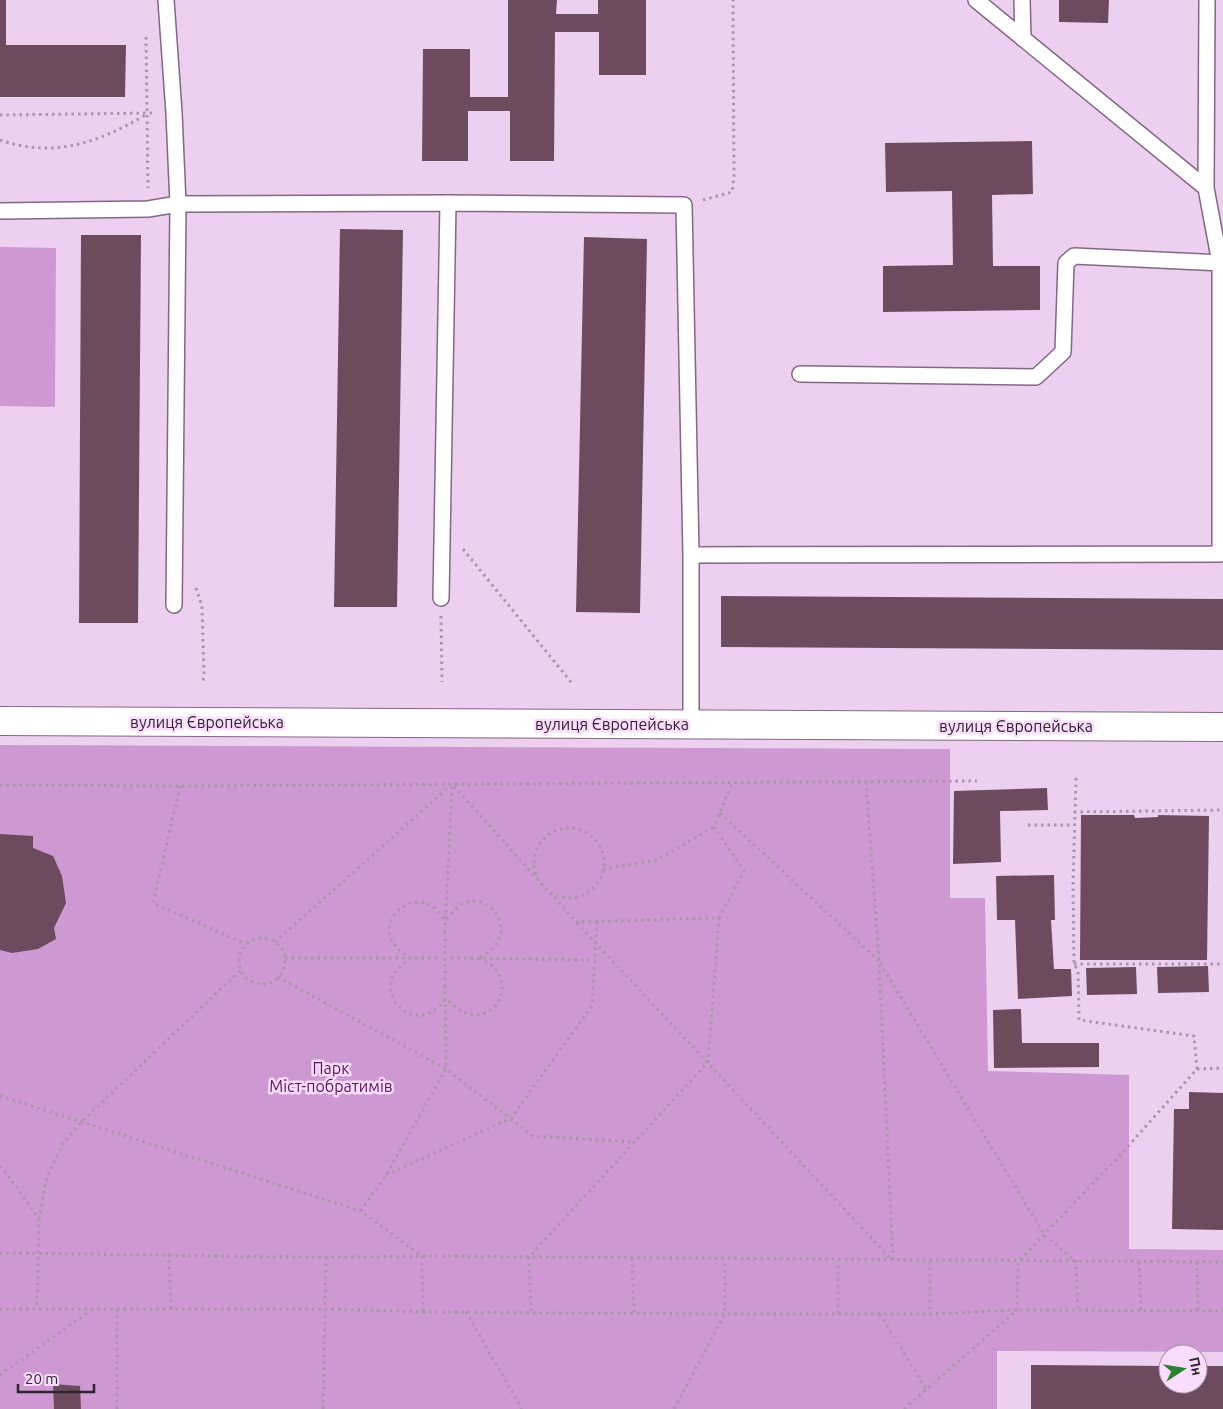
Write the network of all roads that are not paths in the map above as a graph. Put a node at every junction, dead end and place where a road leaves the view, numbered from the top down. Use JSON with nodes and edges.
{"nodes":[{"id":1,"x":166,"y":0,"type":"edge"},
{"id":2,"x":976,"y":0,"type":"edge"},
{"id":3,"x":1022,"y":0,"type":"edge"},
{"id":4,"x":1207,"y":0,"type":"edge"},
{"id":5,"x":1023,"y":39,"type":"junction"},
{"id":6,"x":1206,"y":188,"type":"junction"},
{"id":7,"x":448,"y":203,"type":"junction"},
{"id":8,"x":178,"y":204,"type":"junction"},
{"id":9,"x":0,"y":211,"type":"edge"},
{"id":10,"x":1221,"y":263,"type":"edge"},
{"id":11,"x":800,"y":374,"type":"dead end"},
{"id":12,"x":691,"y":555,"type":"junction"},
{"id":13,"x":441,"y":598,"type":"road end"},
{"id":14,"x":174,"y":605,"type":"dead end"},
{"id":15,"x":0,"y":721,"type":"edge"},
{"id":16,"x":691,"y":724,"type":"junction"},
{"id":17,"x":1223,"y":727,"type":"edge"}],
"edges":[{"from":1,"to":8,"type":"lane"},
{"from":2,"to":5,"type":"lane"},
{"from":3,"to":5,"type":"lane"},
{"from":4,"to":6,"type":"lane"},
{"from":5,"to":6,"type":"lane"},
{"from":6,"to":10,"type":"lane"},
{"from":7,"to":8,"type":"lane"},
{"from":7,"to":12,"type":"lane"},
{"from":7,"to":13,"type":"lane"},
{"from":8,"to":9,"type":"lane"},
{"from":8,"to":14,"type":"lane"},
{"from":10,"to":11,"type":"lane"},
{"from":10,"to":12,"type":"lane"},
{"from":12,"to":16,"type":"lane"},
{"from":15,"to":16,"type":"street","name":"вулиця Європейська"},
{"from":16,"to":17,"type":"street","name":"вулиця Європейська"}]}
